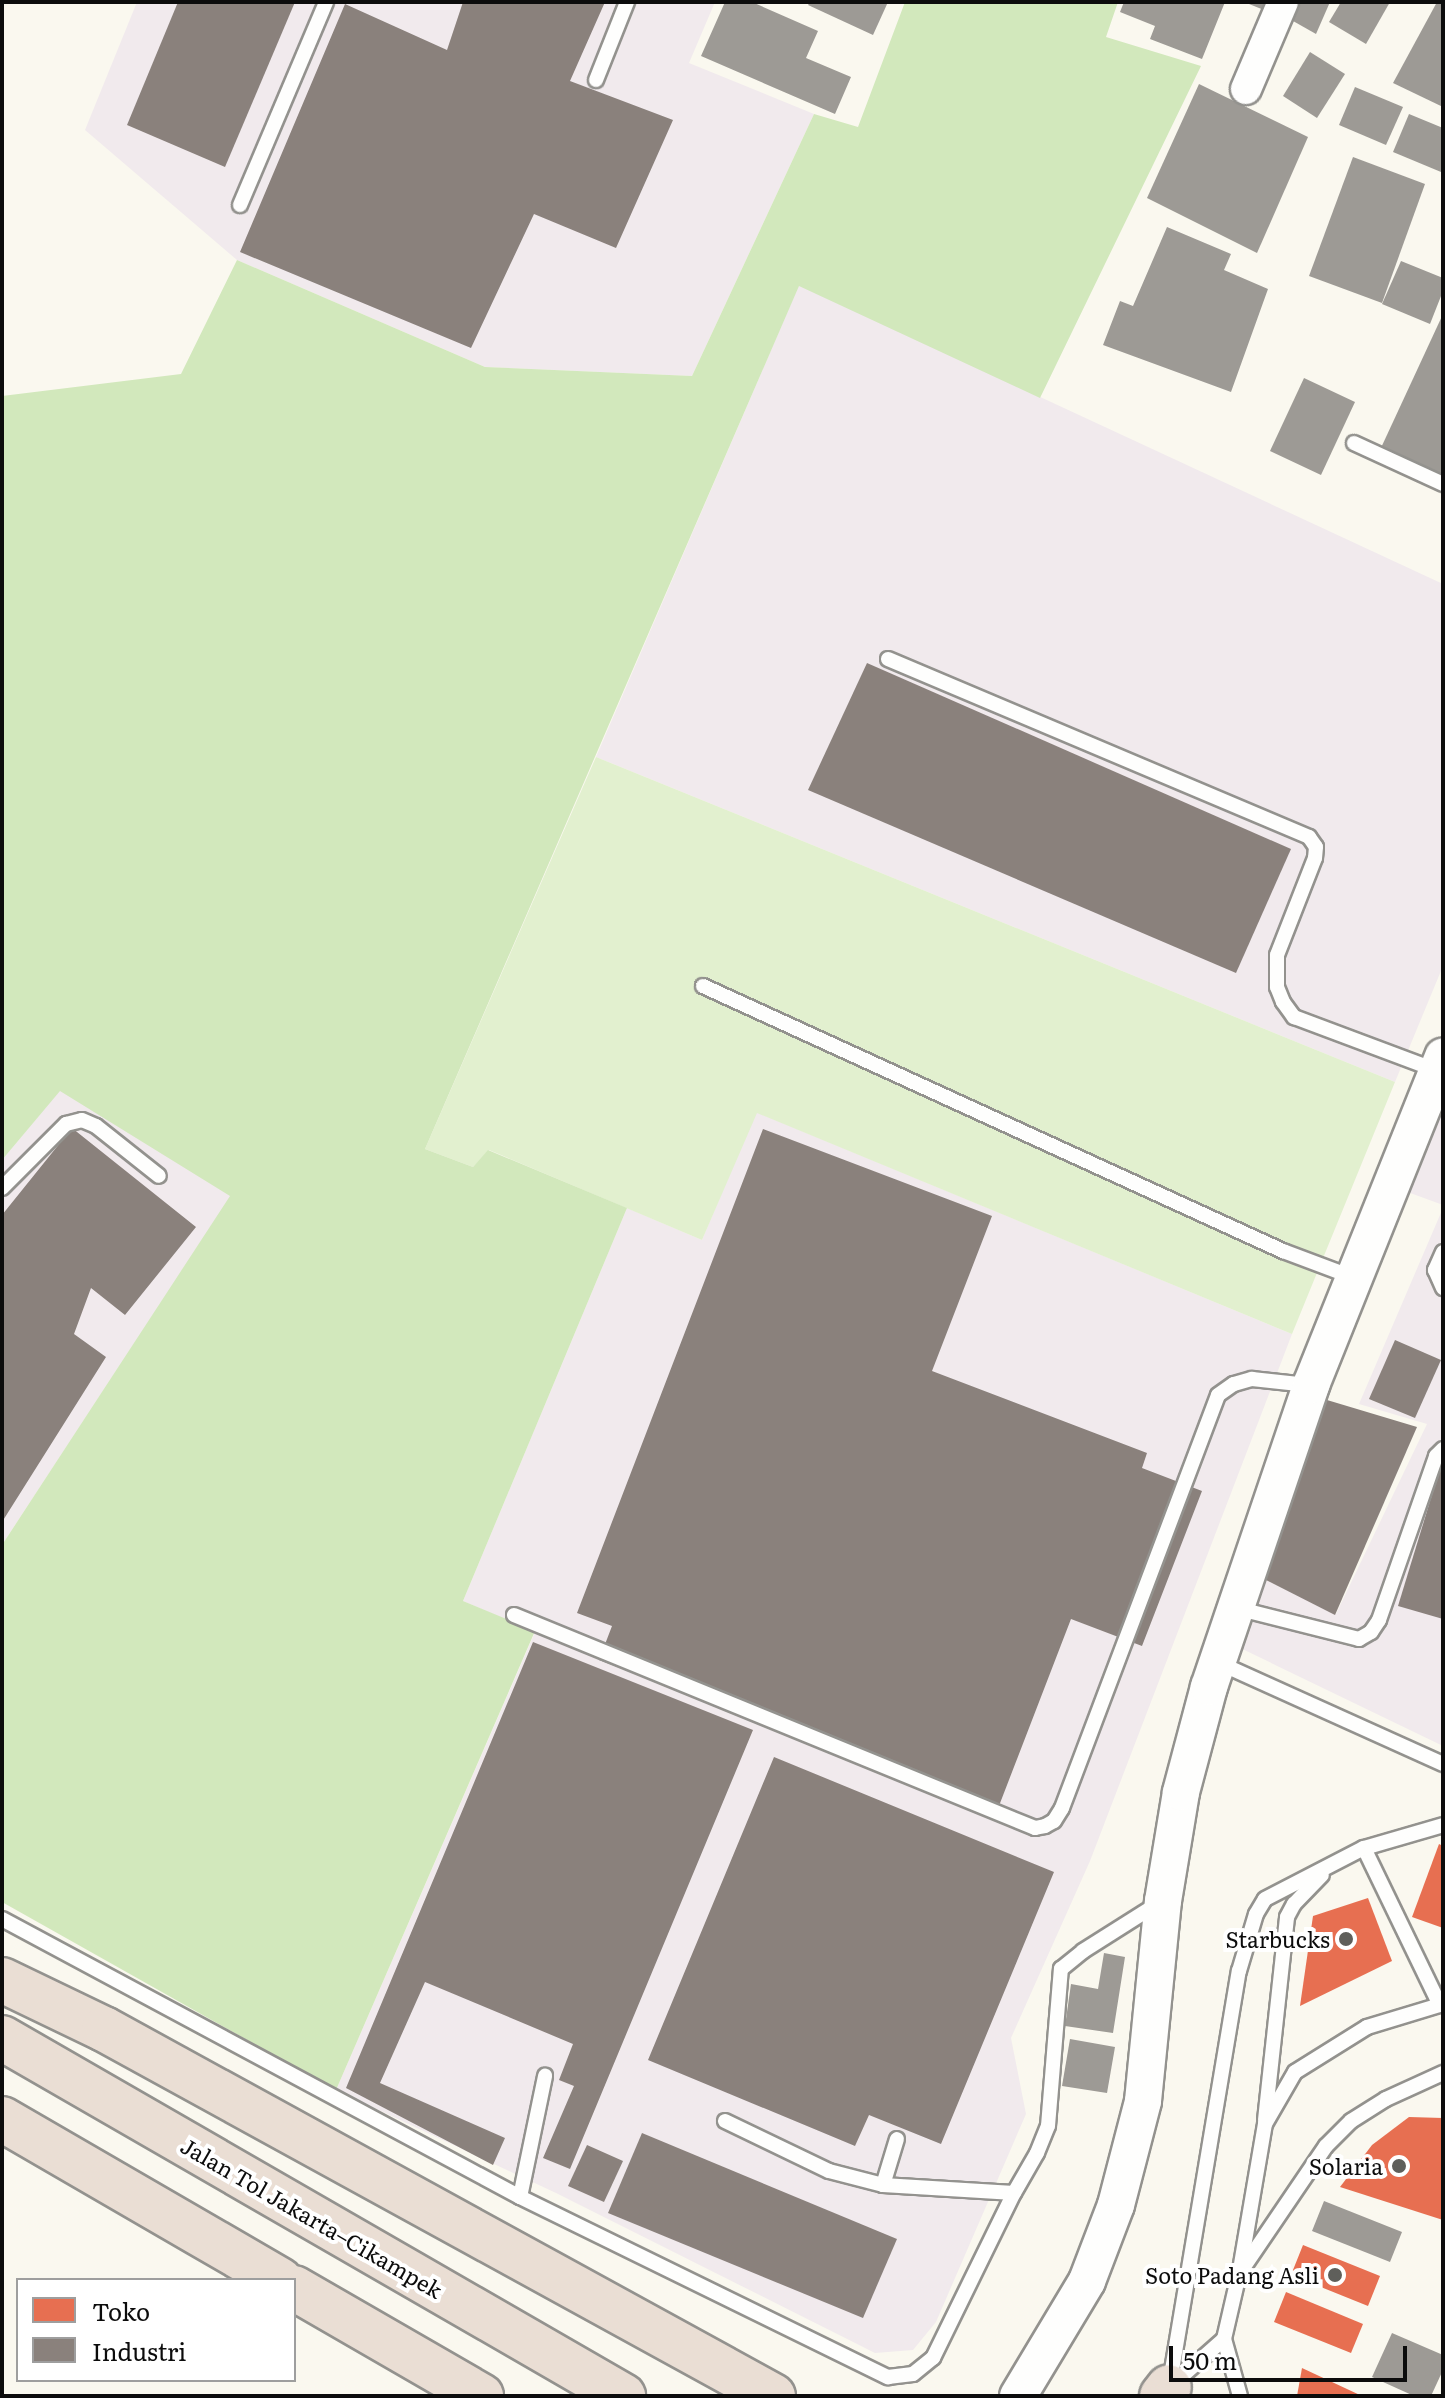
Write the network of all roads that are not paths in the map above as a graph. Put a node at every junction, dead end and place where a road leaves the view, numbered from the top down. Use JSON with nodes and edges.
{"nodes":[{"id":1,"x":326,"y":2,"type":"edge"},
{"id":2,"x":627,"y":2,"type":"edge"},
{"id":3,"x":1283,"y":2,"type":"edge"},
{"id":4,"x":596,"y":80,"type":"dead end"},
{"id":5,"x":1246,"y":89,"type":"dead end"},
{"id":6,"x":240,"y":205,"type":"dead end"},
{"id":7,"x":1354,"y":443,"type":"dead end"},
{"id":8,"x":1443,"y":484,"type":"edge"},
{"id":9,"x":888,"y":659,"type":"dead end"},
{"id":10,"x":703,"y":986,"type":"dead end"},
{"id":11,"x":1440,"y":1063,"type":"edge"},
{"id":12,"x":159,"y":1176,"type":"dead end"},
{"id":13,"x":2,"y":1188,"type":"edge"},
{"id":14,"x":1443,"y":1252,"type":"edge"},
{"id":15,"x":1352,"y":1277,"type":"junction"},
{"id":16,"x":1443,"y":1288,"type":"edge"},
{"id":17,"x":1311,"y":1385,"type":"junction"},
{"id":18,"x":1443,"y":1449,"type":"edge"},
{"id":19,"x":1235,"y":1608,"type":"junction"},
{"id":20,"x":514,"y":1615,"type":"dead end"},
{"id":21,"x":1217,"y":1662,"type":"junction"},
{"id":22,"x":1443,"y":1764,"type":"edge"},
{"id":23,"x":1443,"y":1825,"type":"edge"},
{"id":24,"x":1364,"y":1848,"type":"junction"},
{"id":25,"x":1337,"y":1861,"type":"junction"},
{"id":26,"x":1163,"y":1901,"type":"junction"},
{"id":27,"x":2,"y":1919,"type":"edge"},
{"id":28,"x":2,"y":1980,"type":"edge"},
{"id":29,"x":1442,"y":2005,"type":"edge"},
{"id":30,"x":2,"y":2038,"type":"edge"},
{"id":31,"x":1443,"y":2073,"type":"edge"},
{"id":32,"x":545,"y":2076,"type":"dead end"},
{"id":33,"x":2,"y":2119,"type":"edge"},
{"id":34,"x":725,"y":2121,"type":"dead end"},
{"id":35,"x":1265,"y":2124,"type":"junction"},
{"id":36,"x":897,"y":2139,"type":"dead end"},
{"id":37,"x":883,"y":2185,"type":"junction"},
{"id":38,"x":1014,"y":2193,"type":"junction"},
{"id":39,"x":520,"y":2197,"type":"junction"},
{"id":40,"x":1239,"y":2274,"type":"junction"},
{"id":41,"x":277,"y":2278,"type":"edge"},
{"id":42,"x":296,"y":2289,"type":"edge"},
{"id":43,"x":1224,"y":2339,"type":"junction"},
{"id":44,"x":1166,"y":2391,"type":"edge"},
{"id":45,"x":481,"y":2396,"type":"edge"},
{"id":46,"x":623,"y":2396,"type":"edge"},
{"id":47,"x":773,"y":2396,"type":"edge"},
{"id":48,"x":1018,"y":2396,"type":"edge"},
{"id":49,"x":1240,"y":2396,"type":"edge"}],
"edges":[{"from":1,"to":6,"type":"lane"},
{"from":2,"to":4,"type":"lane"},
{"from":3,"to":5,"type":"street"},
{"from":7,"to":8,"type":"lane"},
{"from":9,"to":11,"type":"lane"},
{"from":10,"to":15,"type":"lane"},
{"from":11,"to":15,"type":"street"},
{"from":12,"to":13,"type":"lane"},
{"from":14,"to":16,"type":"lane"},
{"from":15,"to":17,"type":"street"},
{"from":17,"to":19,"type":"street"},
{"from":17,"to":20,"type":"lane"},
{"from":18,"to":19,"type":"lane"},
{"from":19,"to":21,"type":"street"},
{"from":21,"to":22,"type":"lane"},
{"from":21,"to":26,"type":"street"},
{"from":23,"to":24,"type":"lane"},
{"from":24,"to":25,"type":"lane"},
{"from":24,"to":29,"type":"lane"},
{"from":25,"to":35,"type":"lane"},
{"from":25,"to":44,"type":"lane"},
{"from":26,"to":38,"type":"lane"},
{"from":26,"to":48,"type":"street"},
{"from":27,"to":39,"type":"lane"},
{"from":28,"to":47,"type":"highway"},
{"from":29,"to":35,"type":"lane"},
{"from":30,"to":46,"type":"highway","name":"Jalan Tol Jakarta–Cikampek"},
{"from":31,"to":40,"type":"lane"},
{"from":32,"to":39,"type":"lane"},
{"from":33,"to":41,"type":"highway"},
{"from":34,"to":37,"type":"lane"},
{"from":35,"to":40,"type":"lane"},
{"from":36,"to":37,"type":"lane"},
{"from":37,"to":38,"type":"lane"},
{"from":38,"to":39,"type":"lane"},
{"from":40,"to":43,"type":"lane"},
{"from":42,"to":45,"type":"highway"},
{"from":43,"to":44,"type":"lane"},
{"from":43,"to":49,"type":"lane"}]}
